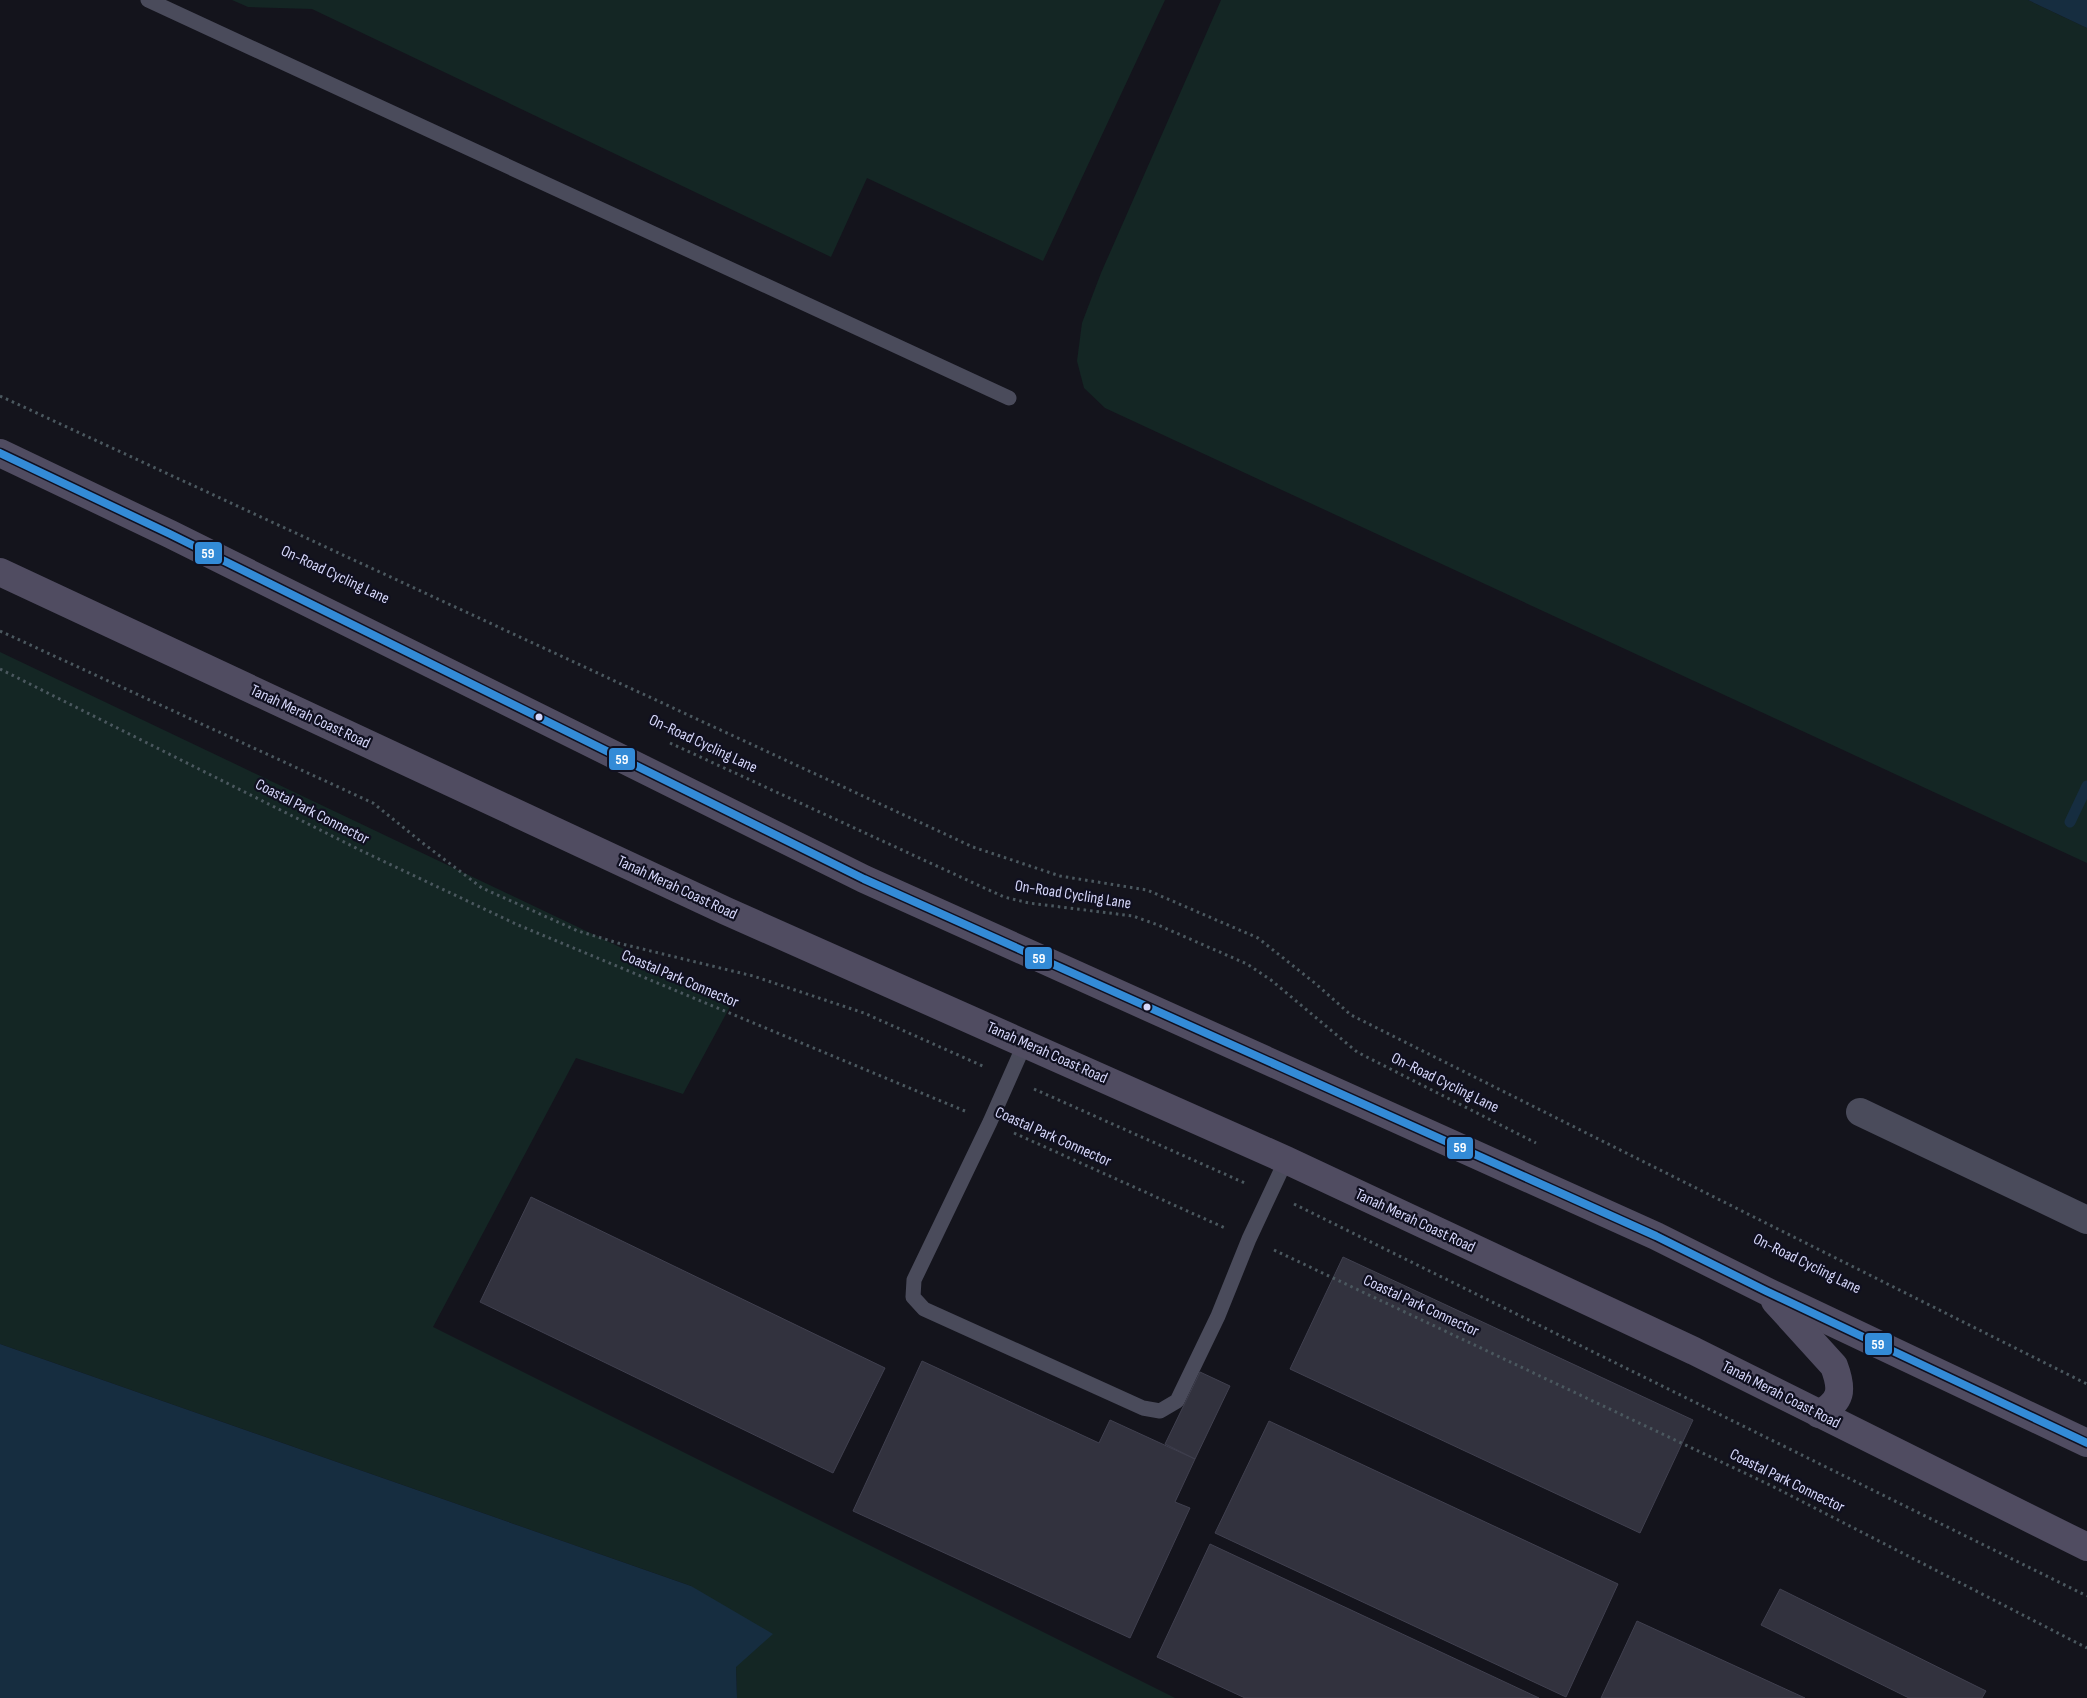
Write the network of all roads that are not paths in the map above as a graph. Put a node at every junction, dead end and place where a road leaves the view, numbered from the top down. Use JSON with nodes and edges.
{"nodes":[{"id":1,"x":148,"y":0,"type":"edge"},
{"id":2,"x":1009,"y":398,"type":"dead end"},
{"id":3,"x":0,"y":454,"type":"edge"},
{"id":4,"x":0,"y":572,"type":"edge"},
{"id":5,"x":1024,"y":1043,"type":"junction"},
{"id":6,"x":1860,"y":1112,"type":"dead end"},
{"id":7,"x":1286,"y":1160,"type":"junction"},
{"id":8,"x":2087,"y":1220,"type":"edge"},
{"id":9,"x":1766,"y":1291,"type":"junction"},
{"id":10,"x":1819,"y":1414,"type":"junction"},
{"id":11,"x":2080,"y":1437,"type":"edge"},
{"id":12,"x":2087,"y":1548,"type":"edge"}],
"edges":[{"from":1,"to":2,"type":"lane"},
{"from":3,"to":9,"type":"main road"},
{"from":4,"to":5,"type":"main road","name":"Tanah Merah Coast Road"},
{"from":5,"to":7,"type":"main road","name":"Tanah Merah Coast Road"},
{"from":5,"to":7,"type":"lane"},
{"from":6,"to":8,"type":"street"},
{"from":7,"to":10,"type":"main road","name":"Tanah Merah Coast Road"},
{"from":9,"to":10,"type":"main road"},
{"from":9,"to":11,"type":"main road"},
{"from":10,"to":12,"type":"main road","name":"Tanah Merah Coast Road"}]}
